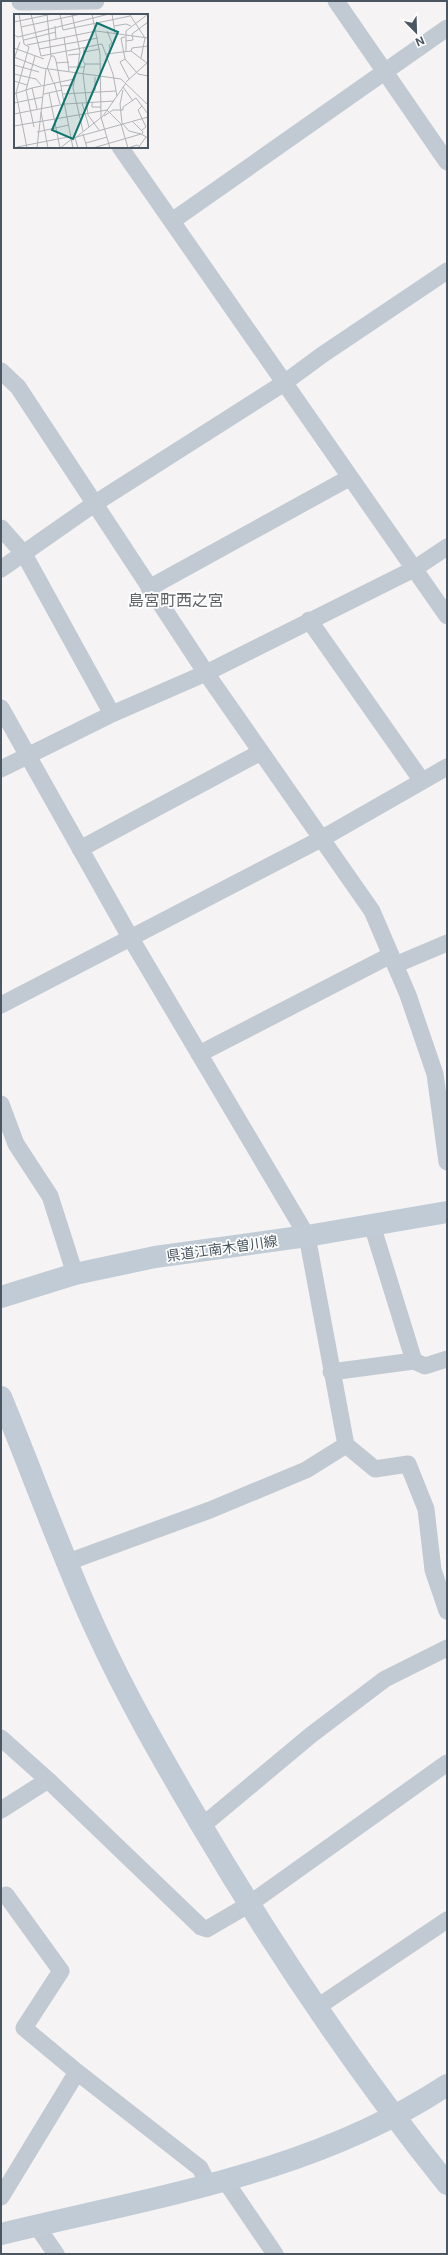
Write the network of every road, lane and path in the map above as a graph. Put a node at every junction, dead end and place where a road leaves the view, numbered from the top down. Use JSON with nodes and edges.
{"nodes":[{"id":1,"x":96,"y":1,"type":"edge"},
{"id":2,"x":336,"y":1,"type":"edge"},
{"id":3,"x":23,"y":6,"type":"edge"},
{"id":4,"x":447,"y":28,"type":"edge"},
{"id":5,"x":385,"y":72,"type":"junction"},
{"id":6,"x":121,"y":148,"type":"edge"},
{"id":7,"x":447,"y":162,"type":"edge"},
{"id":8,"x":172,"y":221,"type":"junction"},
{"id":9,"x":447,"y":271,"type":"edge"},
{"id":10,"x":1,"y":370,"type":"edge"},
{"id":11,"x":284,"y":383,"type":"junction"},
{"id":12,"x":349,"y":478,"type":"junction"},
{"id":13,"x":94,"y":504,"type":"junction"},
{"id":14,"x":1,"y":528,"type":"edge"},
{"id":15,"x":447,"y":547,"type":"edge"},
{"id":16,"x":24,"y":554,"type":"junction"},
{"id":17,"x":1,"y":569,"type":"edge"},
{"id":18,"x":414,"y":569,"type":"junction"},
{"id":19,"x":149,"y":588,"type":"junction"},
{"id":20,"x":447,"y":616,"type":"edge"},
{"id":21,"x":309,"y":620,"type":"junction"},
{"id":22,"x":206,"y":673,"type":"junction"},
{"id":23,"x":1,"y":708,"type":"edge"},
{"id":24,"x":112,"y":714,"type":"junction"},
{"id":25,"x":261,"y":752,"type":"junction"},
{"id":26,"x":28,"y":756,"type":"junction"},
{"id":27,"x":447,"y":768,"type":"edge"},
{"id":28,"x":1,"y":769,"type":"edge"},
{"id":29,"x":422,"y":781,"type":"junction"},
{"id":30,"x":321,"y":839,"type":"junction"},
{"id":31,"x":80,"y":849,"type":"junction"},
{"id":32,"x":130,"y":937,"type":"junction"},
{"id":33,"x":447,"y":943,"type":"edge"},
{"id":34,"x":393,"y":960,"type":"junction"},
{"id":35,"x":1,"y":1004,"type":"edge"},
{"id":36,"x":199,"y":1054,"type":"junction"},
{"id":37,"x":441,"y":1072,"type":"edge"},
{"id":38,"x":1,"y":1104,"type":"edge"},
{"id":39,"x":447,"y":1162,"type":"edge"},
{"id":40,"x":447,"y":1212,"type":"edge"},
{"id":41,"x":372,"y":1225,"type":"junction"},
{"id":42,"x":307,"y":1236,"type":"junction"},
{"id":43,"x":75,"y":1274,"type":"junction"},
{"id":44,"x":1,"y":1297,"type":"edge"},
{"id":45,"x":447,"y":1359,"type":"edge"},
{"id":46,"x":414,"y":1361,"type":"junction"},
{"id":47,"x":331,"y":1372,"type":"junction"},
{"id":48,"x":1,"y":1397,"type":"edge"},
{"id":49,"x":346,"y":1445,"type":"junction"},
{"id":50,"x":68,"y":1562,"type":"junction"},
{"id":51,"x":447,"y":1611,"type":"edge"},
{"id":52,"x":447,"y":1648,"type":"edge"},
{"id":53,"x":1,"y":1738,"type":"edge"},
{"id":54,"x":447,"y":1763,"type":"edge"},
{"id":55,"x":48,"y":1780,"type":"junction"},
{"id":56,"x":1,"y":1810,"type":"edge"},
{"id":57,"x":202,"y":1826,"type":"junction"},
{"id":58,"x":6,"y":1895,"type":"dead end"},
{"id":59,"x":248,"y":1905,"type":"junction"},
{"id":60,"x":447,"y":1920,"type":"edge"},
{"id":61,"x":316,"y":2008,"type":"junction"},
{"id":62,"x":77,"y":2072,"type":"junction"},
{"id":63,"x":447,"y":2085,"type":"edge"},
{"id":64,"x":393,"y":2117,"type":"junction"},
{"id":65,"x":217,"y":2184,"type":"junction"},
{"id":66,"x":447,"y":2184,"type":"edge"},
{"id":67,"x":1,"y":2197,"type":"edge"},
{"id":68,"x":36,"y":2225,"type":"junction"},
{"id":69,"x":1,"y":2234,"type":"edge"},
{"id":70,"x":56,"y":2254,"type":"edge"},
{"id":71,"x":275,"y":2254,"type":"edge"}],
"edges":[{"from":1,"to":3,"type":"street"},
{"from":2,"to":5,"type":"street"},
{"from":4,"to":5,"type":"street"},
{"from":5,"to":7,"type":"street"},
{"from":5,"to":8,"type":"street"},
{"from":6,"to":8,"type":"street"},
{"from":8,"to":11,"type":"street"},
{"from":9,"to":11,"type":"street"},
{"from":10,"to":13,"type":"street"},
{"from":11,"to":12,"type":"street"},
{"from":11,"to":13,"type":"street"},
{"from":12,"to":18,"type":"street"},
{"from":12,"to":19,"type":"street"},
{"from":13,"to":16,"type":"street"},
{"from":13,"to":19,"type":"street"},
{"from":14,"to":16,"type":"street"},
{"from":15,"to":18,"type":"street"},
{"from":16,"to":17,"type":"street"},
{"from":16,"to":24,"type":"street"},
{"from":18,"to":20,"type":"street"},
{"from":18,"to":21,"type":"street"},
{"from":19,"to":22,"type":"street"},
{"from":21,"to":22,"type":"street"},
{"from":21,"to":29,"type":"street"},
{"from":22,"to":24,"type":"street"},
{"from":22,"to":25,"type":"street"},
{"from":23,"to":26,"type":"street"},
{"from":24,"to":26,"type":"street"},
{"from":25,"to":30,"type":"street"},
{"from":25,"to":31,"type":"street"},
{"from":26,"to":28,"type":"street"},
{"from":26,"to":31,"type":"street"},
{"from":27,"to":29,"type":"street"},
{"from":29,"to":30,"type":"street"},
{"from":30,"to":32,"type":"street"},
{"from":30,"to":34,"type":"street"},
{"from":31,"to":32,"type":"street"},
{"from":32,"to":35,"type":"street"},
{"from":32,"to":36,"type":"street"},
{"from":33,"to":34,"type":"street"},
{"from":34,"to":36,"type":"street"},
{"from":34,"to":37,"type":"street"},
{"from":36,"to":42,"type":"street"},
{"from":37,"to":39,"type":"street"},
{"from":38,"to":43,"type":"street"},
{"from":40,"to":41,"type":"street","name":"県道江南木曽川線"},
{"from":41,"to":42,"type":"street","name":"県道江南木曽川線"},
{"from":41,"to":46,"type":"street"},
{"from":42,"to":43,"type":"street","name":"県道江南木曽川線"},
{"from":42,"to":47,"type":"street"},
{"from":43,"to":44,"type":"street","name":"県道江南木曽川線"},
{"from":45,"to":46,"type":"street"},
{"from":46,"to":47,"type":"street"},
{"from":47,"to":49,"type":"street"},
{"from":48,"to":50,"type":"street"},
{"from":49,"to":50,"type":"street"},
{"from":49,"to":51,"type":"street"},
{"from":50,"to":57,"type":"street"},
{"from":52,"to":57,"type":"street"},
{"from":53,"to":55,"type":"street"},
{"from":54,"to":59,"type":"street"},
{"from":55,"to":56,"type":"street"},
{"from":55,"to":59,"type":"street"},
{"from":57,"to":59,"type":"street"},
{"from":58,"to":62,"type":"street"},
{"from":59,"to":61,"type":"street"},
{"from":60,"to":61,"type":"street"},
{"from":61,"to":64,"type":"street"},
{"from":62,"to":65,"type":"street"},
{"from":62,"to":67,"type":"street"},
{"from":63,"to":64,"type":"street"},
{"from":64,"to":65,"type":"street"},
{"from":64,"to":66,"type":"street"},
{"from":65,"to":68,"type":"street"},
{"from":65,"to":71,"type":"street"},
{"from":68,"to":69,"type":"street"},
{"from":68,"to":70,"type":"street"}]}
